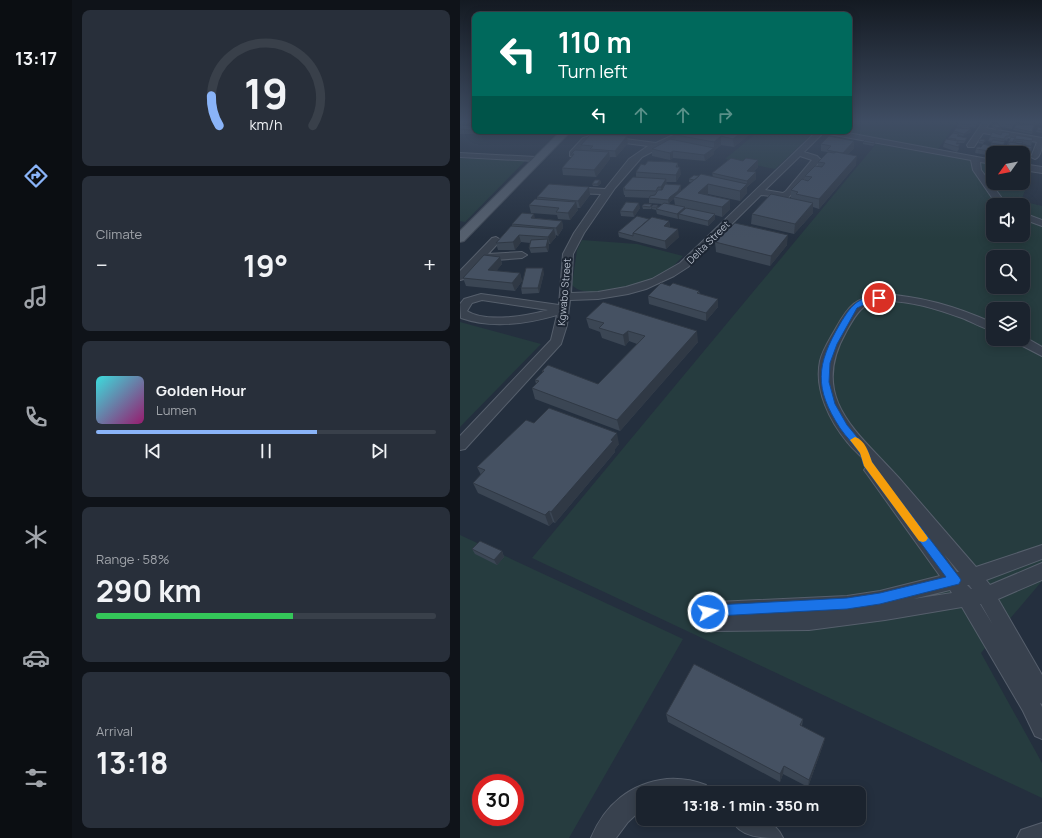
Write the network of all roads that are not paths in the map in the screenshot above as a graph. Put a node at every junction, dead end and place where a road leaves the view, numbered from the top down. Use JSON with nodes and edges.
{"nodes":[{"id":1,"x":534,"y":161,"type":"edge"},
{"id":2,"x":633,"y":161,"type":"edge"},
{"id":3,"x":790,"y":161,"type":"edge"},
{"id":4,"x":816,"y":161,"type":"edge"},
{"id":5,"x":975,"y":161,"type":"edge"},
{"id":6,"x":1030,"y":168,"type":"edge"},
{"id":7,"x":1042,"y":170,"type":"edge"},
{"id":8,"x":557,"y":189,"type":"edge"},
{"id":9,"x":608,"y":192,"type":"junction"},
{"id":10,"x":758,"y":192,"type":"junction"},
{"id":11,"x":997,"y":198,"type":"edge"},
{"id":12,"x":1030,"y":219,"type":"edge"},
{"id":13,"x":1042,"y":223,"type":"edge"},
{"id":14,"x":460,"y":238,"type":"edge"},
{"id":15,"x":496,"y":240,"type":"edge"},
{"id":16,"x":522,"y":255,"type":"dead end"},
{"id":17,"x":478,"y":259,"type":"junction"},
{"id":18,"x":460,"y":277,"type":"edge"},
{"id":19,"x":464,"y":299,"type":"edge"},
{"id":20,"x":564,"y":303,"type":"junction"},
{"id":21,"x":986,"y":324,"type":"edge"},
{"id":22,"x":1030,"y":346,"type":"edge"},
{"id":23,"x":1042,"y":352,"type":"edge"},
{"id":24,"x":460,"y":445,"type":"edge"},
{"id":25,"x":864,"y":452,"type":"junction"},
{"id":26,"x":1042,"y":552,"type":"edge"},
{"id":27,"x":1042,"y":571,"type":"edge"},
{"id":28,"x":973,"y":576,"type":"junction"},
{"id":29,"x":955,"y":580,"type":"junction"},
{"id":30,"x":976,"y":597,"type":"junction"},
{"id":31,"x":1042,"y":694,"type":"edge"},
{"id":32,"x":1042,"y":729,"type":"edge"},
{"id":33,"x":636,"y":800,"type":"edge"},
{"id":34,"x":753,"y":826,"type":"edge"},
{"id":35,"x":1042,"y":835,"type":"edge"},
{"id":36,"x":604,"y":838,"type":"edge"},
{"id":37,"x":771,"y":838,"type":"edge"},
{"id":38,"x":1030,"y":838,"type":"edge"}],
"edges":[{"from":1,"to":14,"type":"main road"},
{"from":2,"to":9,"type":"street","name":"Kgwabo Street"},
{"from":3,"to":10,"type":"street","name":"Delta Street"},
{"from":4,"to":10,"type":"street"},
{"from":5,"to":11,"type":"street"},
{"from":6,"to":7,"type":"street"},
{"from":8,"to":9,"type":"street"},
{"from":9,"to":20,"type":"street","name":"Kgwabo Street"},
{"from":10,"to":20,"type":"street","name":"Delta Street"},
{"from":12,"to":13,"type":"street"},
{"from":15,"to":17,"type":"street"},
{"from":16,"to":17,"type":"street"},
{"from":17,"to":18,"type":"street"},
{"from":19,"to":20,"type":"street"},
{"from":19,"to":20,"type":"street"},
{"from":20,"to":24,"type":"street","name":"Kgwabo Street"},
{"from":21,"to":25,"type":"street"},
{"from":22,"to":23,"type":"street"},
{"from":25,"to":28,"type":"street"},
{"from":25,"to":29,"type":"street"},
{"from":26,"to":28,"type":"street"},
{"from":27,"to":30,"type":"street"},
{"from":28,"to":29,"type":"street"},
{"from":28,"to":30,"type":"street"},
{"from":29,"to":30,"type":"street"},
{"from":29,"to":30,"type":"street"},
{"from":30,"to":31,"type":"street"},
{"from":30,"to":32,"type":"street"},
{"from":33,"to":36,"type":"street"},
{"from":34,"to":37,"type":"street"},
{"from":35,"to":38,"type":"street"}]}
